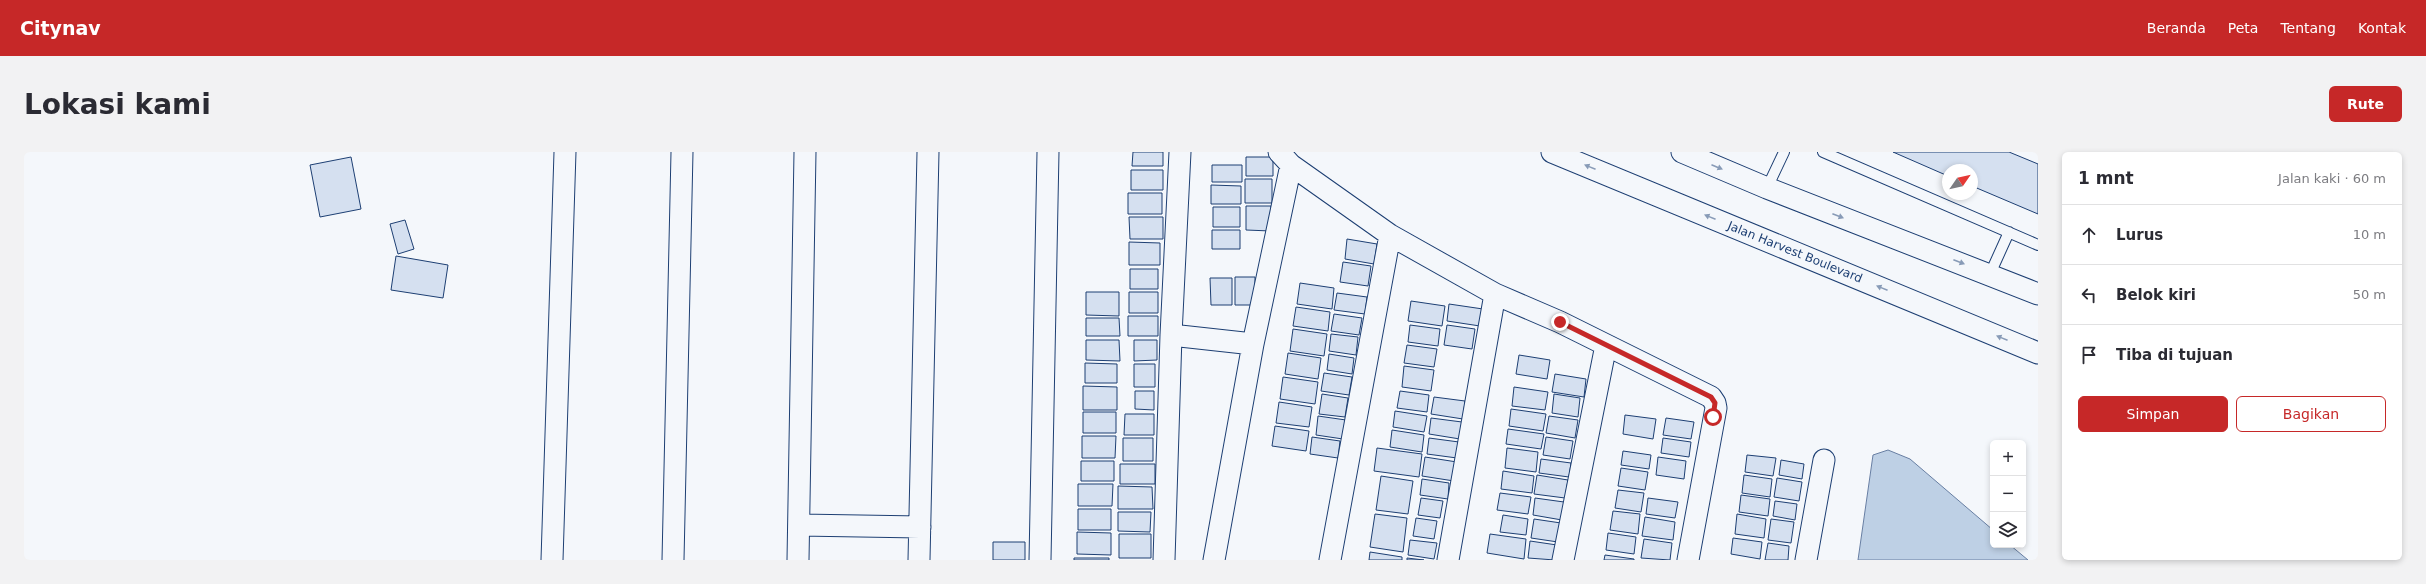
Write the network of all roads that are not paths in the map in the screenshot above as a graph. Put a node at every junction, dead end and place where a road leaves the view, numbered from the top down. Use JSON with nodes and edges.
{"nodes":[{"id":1,"x":565,"y":152,"type":"edge"},
{"id":2,"x":682,"y":152,"type":"edge"},
{"id":3,"x":805,"y":152,"type":"edge"},
{"id":4,"x":928,"y":152,"type":"edge"},
{"id":5,"x":1048,"y":152,"type":"edge"},
{"id":6,"x":1180,"y":152,"type":"edge"},
{"id":7,"x":1552,"y":152,"type":"edge"},
{"id":8,"x":1682,"y":152,"type":"edge"},
{"id":9,"x":1784,"y":152,"type":"edge"},
{"id":10,"x":1823,"y":152,"type":"edge"},
{"id":11,"x":1285,"y":158,"type":"edge"},
{"id":12,"x":1767,"y":188,"type":"junction"},
{"id":13,"x":2009,"y":232,"type":"junction"},
{"id":14,"x":1390,"y":235,"type":"junction"},
{"id":15,"x":2038,"y":245,"type":"edge"},
{"id":16,"x":1990,"y":274,"type":"junction"},
{"id":17,"x":1495,"y":294,"type":"junction"},
{"id":18,"x":2038,"y":294,"type":"edge"},
{"id":19,"x":1171,"y":335,"type":"junction"},
{"id":20,"x":1253,"y":344,"type":"junction"},
{"id":21,"x":1606,"y":345,"type":"junction"},
{"id":22,"x":2038,"y":353,"type":"edge"},
{"id":23,"x":1824,"y":460,"type":"dead end"},
{"id":24,"x":800,"y":525,"type":"junction"},
{"id":25,"x":920,"y":527,"type":"junction"},
{"id":26,"x":552,"y":560,"type":"edge"},
{"id":27,"x":673,"y":560,"type":"edge"},
{"id":28,"x":798,"y":560,"type":"edge"},
{"id":29,"x":919,"y":560,"type":"edge"},
{"id":30,"x":1040,"y":560,"type":"edge"},
{"id":31,"x":1164,"y":560,"type":"edge"},
{"id":32,"x":1214,"y":560,"type":"edge"},
{"id":33,"x":1330,"y":560,"type":"edge"},
{"id":34,"x":1448,"y":560,"type":"edge"},
{"id":35,"x":1563,"y":560,"type":"edge"},
{"id":36,"x":1688,"y":560,"type":"edge"},
{"id":37,"x":1806,"y":560,"type":"edge"}],
"edges":[{"from":1,"to":26,"type":"street"},
{"from":2,"to":27,"type":"street"},
{"from":3,"to":24,"type":"street"},
{"from":4,"to":25,"type":"street"},
{"from":5,"to":30,"type":"street"},
{"from":6,"to":19,"type":"street"},
{"from":22,"to":7,"type":"street","name":"Jalan Harvest Boulevard","one_way":true},
{"from":8,"to":12,"type":"street","one_way":true},
{"from":9,"to":12,"type":"lane"},
{"from":10,"to":13,"type":"lane"},
{"from":11,"to":14,"type":"street"},
{"from":11,"to":20,"type":"street"},
{"from":12,"to":16,"type":"street","one_way":true},
{"from":13,"to":15,"type":"lane"},
{"from":13,"to":16,"type":"lane"},
{"from":14,"to":17,"type":"street"},
{"from":14,"to":33,"type":"street"},
{"from":16,"to":18,"type":"street"},
{"from":17,"to":21,"type":"street"},
{"from":17,"to":34,"type":"street"},
{"from":19,"to":20,"type":"street"},
{"from":19,"to":31,"type":"street"},
{"from":20,"to":32,"type":"street"},
{"from":21,"to":35,"type":"street"},
{"from":21,"to":36,"type":"street"},
{"from":23,"to":37,"type":"street"},
{"from":24,"to":25,"type":"street"},
{"from":24,"to":28,"type":"street"},
{"from":25,"to":29,"type":"street"}]}
